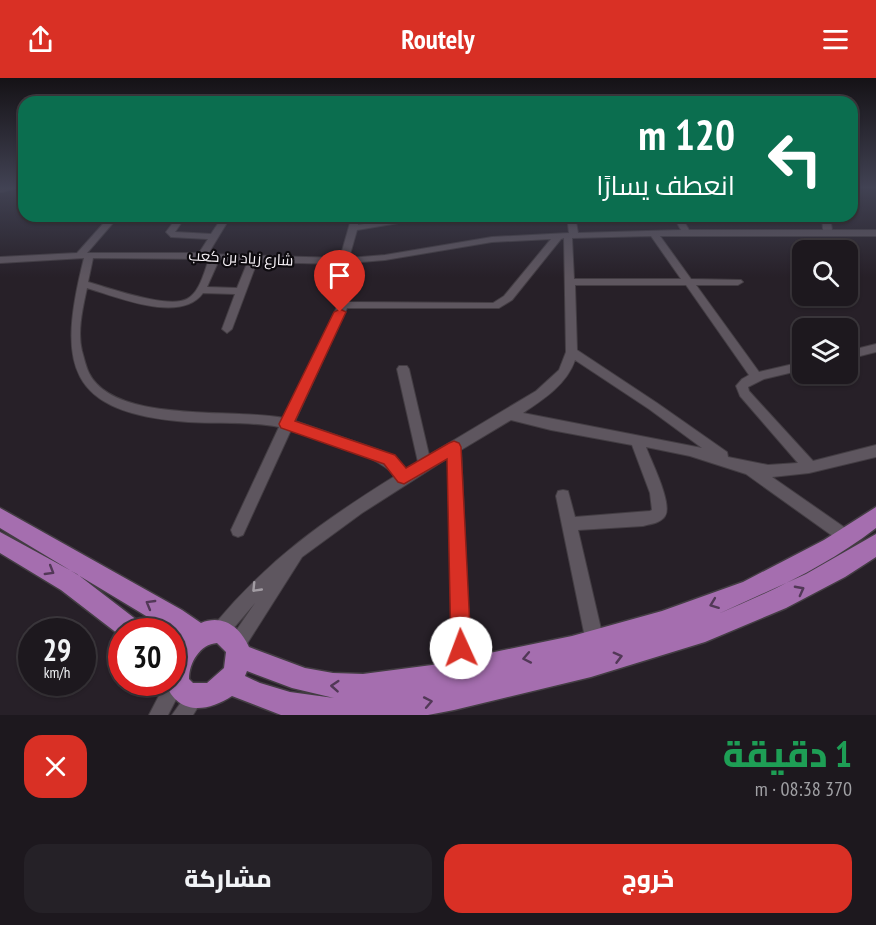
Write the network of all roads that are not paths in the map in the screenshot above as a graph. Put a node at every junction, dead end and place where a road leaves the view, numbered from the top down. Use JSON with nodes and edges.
{"nodes":[{"id":1,"x":110,"y":222,"type":"edge"},
{"id":2,"x":178,"y":222,"type":"edge"},
{"id":3,"x":223,"y":222,"type":"edge"},
{"id":4,"x":355,"y":222,"type":"edge"},
{"id":5,"x":391,"y":222,"type":"edge"},
{"id":6,"x":570,"y":222,"type":"edge"},
{"id":7,"x":681,"y":222,"type":"edge"},
{"id":8,"x":827,"y":222,"type":"edge"},
{"id":9,"x":354,"y":228,"type":"junction"},
{"id":10,"x":686,"y":232,"type":"junction"},
{"id":11,"x":828,"y":232,"type":"junction"},
{"id":12,"x":653,"y":233,"type":"junction"},
{"id":13,"x":876,"y":233,"type":"edge"},
{"id":14,"x":567,"y":236,"type":"junction"},
{"id":15,"x":214,"y":237,"type":"junction"},
{"id":16,"x":84,"y":255,"type":"junction"},
{"id":17,"x":202,"y":256,"type":"junction"},
{"id":18,"x":215,"y":257,"type":"junction"},
{"id":19,"x":253,"y":259,"type":"junction"},
{"id":20,"x":0,"y":260,"type":"edge"},
{"id":21,"x":345,"y":261,"type":"junction"},
{"id":22,"x":687,"y":281,"type":"junction"},
{"id":23,"x":570,"y":282,"type":"junction"},
{"id":24,"x":738,"y":282,"type":"dead end"},
{"id":25,"x":82,"y":283,"type":"junction"},
{"id":26,"x":200,"y":290,"type":"junction"},
{"id":27,"x":242,"y":291,"type":"junction"},
{"id":28,"x":343,"y":304,"type":"junction"},
{"id":29,"x":227,"y":329,"type":"dead end"},
{"id":30,"x":876,"y":348,"type":"edge"},
{"id":31,"x":572,"y":352,"type":"junction"},
{"id":32,"x":858,"y":352,"type":"edge"},
{"id":33,"x":792,"y":368,"type":"edge"},
{"id":34,"x":403,"y":369,"type":"dead end"},
{"id":35,"x":757,"y":377,"type":"junction"},
{"id":36,"x":509,"y":414,"type":"junction"},
{"id":37,"x":286,"y":424,"type":"junction"},
{"id":38,"x":637,"y":441,"type":"junction"},
{"id":39,"x":454,"y":447,"type":"junction"},
{"id":40,"x":876,"y":452,"type":"edge"},
{"id":41,"x":730,"y":462,"type":"junction"},
{"id":42,"x":425,"y":466,"type":"junction"},
{"id":43,"x":809,"y":466,"type":"junction"},
{"id":44,"x":748,"y":468,"type":"junction"},
{"id":45,"x":404,"y":477,"type":"junction"},
{"id":46,"x":563,"y":496,"type":"dead end"},
{"id":47,"x":876,"y":516,"type":"edge"},
{"id":48,"x":0,"y":517,"type":"edge"},
{"id":49,"x":570,"y":524,"type":"junction"},
{"id":50,"x":238,"y":530,"type":"dead end"},
{"id":51,"x":846,"y":537,"type":"junction"},
{"id":52,"x":0,"y":542,"type":"edge"},
{"id":53,"x":872,"y":552,"type":"edge"},
{"id":54,"x":116,"y":618,"type":"edge"},
{"id":55,"x":224,"y":641,"type":"junction"},
{"id":56,"x":595,"y":642,"type":"junction"},
{"id":57,"x":186,"y":649,"type":"edge"},
{"id":58,"x":462,"y":671,"type":"junction"},
{"id":59,"x":229,"y":681,"type":"junction"},
{"id":60,"x":165,"y":696,"type":"edge"},
{"id":61,"x":188,"y":706,"type":"edge"},
{"id":62,"x":158,"y":715,"type":"edge"}],
"edges":[{"from":1,"to":16,"type":"street"},
{"from":2,"to":15,"type":"street"},
{"from":3,"to":15,"type":"street"},
{"from":4,"to":9,"type":"street"},
{"from":5,"to":9,"type":"street"},
{"from":6,"to":14,"type":"street"},
{"from":7,"to":10,"type":"street"},
{"from":8,"to":11,"type":"street"},
{"from":9,"to":21,"type":"street"},
{"from":10,"to":11,"type":"street","name":"شارع زياد بن كعب"},
{"from":10,"to":12,"type":"street","name":"شارع زياد بن كعب"},
{"from":11,"to":13,"type":"street","name":"شارع زياد بن كعب"},
{"from":12,"to":14,"type":"street","name":"شارع زياد بن كعب"},
{"from":12,"to":22,"type":"street"},
{"from":14,"to":21,"type":"street","name":"شارع زياد بن كعب"},
{"from":14,"to":23,"type":"street"},
{"from":14,"to":28,"type":"street"},
{"from":15,"to":17,"type":"street"},
{"from":16,"to":17,"type":"street","name":"شارع زياد بن كعب"},
{"from":16,"to":20,"type":"street","name":"شارع زياد بن كعب"},
{"from":16,"to":25,"type":"street"},
{"from":17,"to":18,"type":"street","name":"شارع زياد بن كعب"},
{"from":18,"to":19,"type":"street","name":"شارع زياد بن كعب"},
{"from":18,"to":26,"type":"street"},
{"from":19,"to":21,"type":"street","name":"شارع زياد بن كعب"},
{"from":19,"to":27,"type":"street"},
{"from":21,"to":28,"type":"street"},
{"from":22,"to":23,"type":"street"},
{"from":22,"to":24,"type":"street"},
{"from":22,"to":35,"type":"street"},
{"from":23,"to":31,"type":"street"},
{"from":25,"to":26,"type":"street"},
{"from":25,"to":37,"type":"street"},
{"from":26,"to":27,"type":"street"},
{"from":27,"to":29,"type":"street"},
{"from":28,"to":37,"type":"street"},
{"from":30,"to":32,"type":"street"},
{"from":31,"to":36,"type":"street"},
{"from":31,"to":41,"type":"street"},
{"from":33,"to":35,"type":"street"},
{"from":34,"to":42,"type":"street"},
{"from":35,"to":43,"type":"street"},
{"from":36,"to":38,"type":"street"},
{"from":36,"to":39,"type":"street"},
{"from":37,"to":45,"type":"street"},
{"from":37,"to":50,"type":"street"},
{"from":38,"to":41,"type":"street"},
{"from":38,"to":49,"type":"street"},
{"from":39,"to":42,"type":"street"},
{"from":39,"to":58,"type":"street"},
{"from":40,"to":43,"type":"street"},
{"from":41,"to":44,"type":"street"},
{"from":42,"to":45,"type":"street"},
{"from":43,"to":44,"type":"street"},
{"from":44,"to":51,"type":"street"},
{"from":45,"to":55,"type":"street"},
{"from":46,"to":49,"type":"street"},
{"from":47,"to":51,"type":"main road"},
{"from":55,"to":48,"type":"main road","one_way":true},
{"from":49,"to":56,"type":"street"},
{"from":51,"to":56,"type":"main road","one_way":true},
{"from":52,"to":54,"type":"main road","one_way":true},
{"from":59,"to":53,"type":"main road","one_way":true},
{"from":55,"to":57,"type":"main road"},
{"from":58,"to":55,"type":"main road","one_way":true},
{"from":55,"to":59,"type":"main road"},
{"from":56,"to":58,"type":"main road","one_way":true},
{"from":59,"to":61,"type":"main road"},
{"from":60,"to":62,"type":"street"}]}
